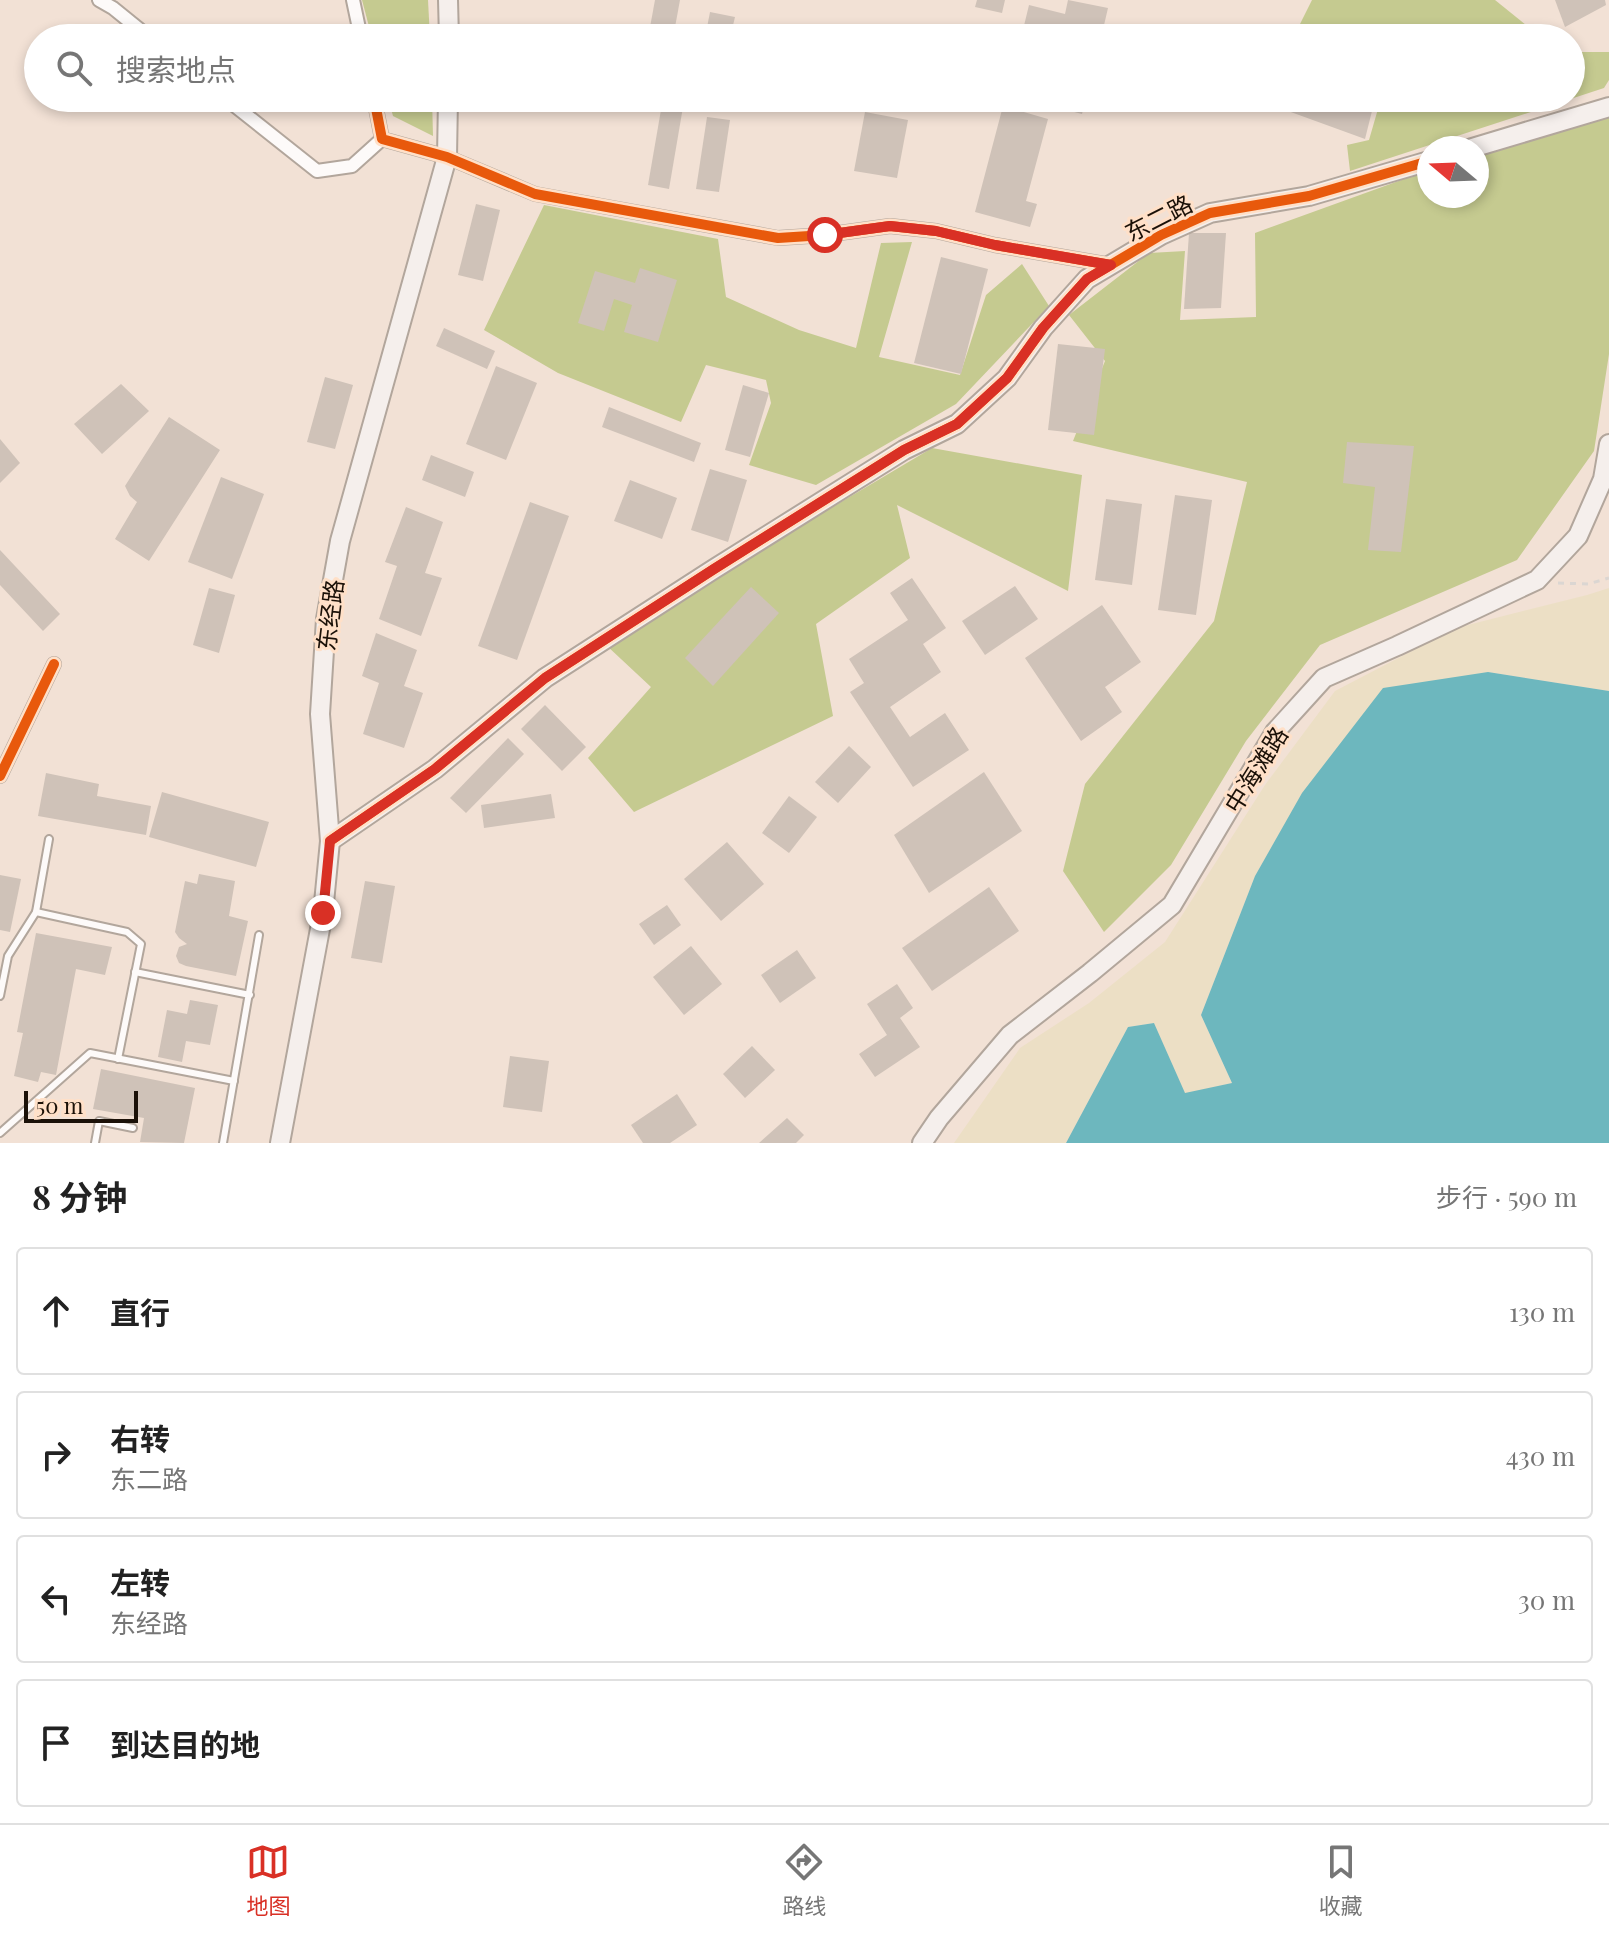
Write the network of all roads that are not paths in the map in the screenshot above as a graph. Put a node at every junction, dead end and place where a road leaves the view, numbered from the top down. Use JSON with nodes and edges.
{"nodes":[{"id":1,"x":99,"y":0,"type":"edge"},
{"id":2,"x":353,"y":0,"type":"edge"},
{"id":3,"x":448,"y":0,"type":"edge"},
{"id":4,"x":116,"y":4,"type":"edge"},
{"id":5,"x":136,"y":24,"type":"edge"},
{"id":6,"x":358,"y":24,"type":"edge"},
{"id":7,"x":449,"y":24,"type":"edge"},
{"id":8,"x":1609,"y":107,"type":"edge"},
{"id":9,"x":243,"y":112,"type":"edge"},
{"id":10,"x":377,"y":112,"type":"edge"},
{"id":11,"x":448,"y":112,"type":"edge"},
{"id":12,"x":382,"y":139,"type":"junction"},
{"id":13,"x":1489,"y":143,"type":"edge"},
{"id":14,"x":447,"y":157,"type":"junction"},
{"id":15,"x":1417,"y":164,"type":"edge"},
{"id":16,"x":1111,"y":265,"type":"junction"},
{"id":17,"x":1609,"y":444,"type":"edge"},
{"id":18,"x":54,"y":664,"type":"dead end"},
{"id":19,"x":0,"y":776,"type":"edge"},
{"id":20,"x":49,"y":839,"type":"dead end"},
{"id":21,"x":330,"y":841,"type":"junction"},
{"id":22,"x":36,"y":912,"type":"junction"},
{"id":23,"x":259,"y":935,"type":"dead end"},
{"id":24,"x":135,"y":972,"type":"junction"},
{"id":25,"x":250,"y":995,"type":"junction"},
{"id":26,"x":0,"y":996,"type":"edge"},
{"id":27,"x":118,"y":1059,"type":"junction"},
{"id":28,"x":234,"y":1081,"type":"junction"},
{"id":29,"x":133,"y":1128,"type":"dead end"},
{"id":30,"x":0,"y":1133,"type":"edge"},
{"id":31,"x":95,"y":1143,"type":"edge"},
{"id":32,"x":223,"y":1143,"type":"edge"},
{"id":33,"x":280,"y":1143,"type":"edge"},
{"id":34,"x":922,"y":1143,"type":"edge"}],
"edges":[{"from":1,"to":4,"type":"street"},
{"from":2,"to":6,"type":"street"},
{"from":3,"to":7,"type":"main road"},
{"from":4,"to":5,"type":"street"},
{"from":8,"to":13,"type":"main road"},
{"from":9,"to":12,"type":"street"},
{"from":10,"to":12,"type":"street"},
{"from":11,"to":14,"type":"main road","name":"东经路"},
{"from":12,"to":14,"type":"street"},
{"from":14,"to":16,"type":"street"},
{"from":14,"to":21,"type":"main road","name":"东经路"},
{"from":15,"to":16,"type":"main road","name":"东二路"},
{"from":16,"to":21,"type":"main road","name":"东二路"},
{"from":17,"to":34,"type":"main road","name":"中海滩路"},
{"from":18,"to":19,"type":"street"},
{"from":20,"to":22,"type":"lane"},
{"from":21,"to":33,"type":"main road","name":"东经路"},
{"from":22,"to":24,"type":"lane"},
{"from":22,"to":26,"type":"lane"},
{"from":23,"to":25,"type":"lane"},
{"from":24,"to":25,"type":"lane"},
{"from":24,"to":27,"type":"lane"},
{"from":25,"to":28,"type":"lane"},
{"from":27,"to":28,"type":"lane"},
{"from":27,"to":30,"type":"lane"},
{"from":28,"to":32,"type":"lane"},
{"from":29,"to":31,"type":"lane"}]}
